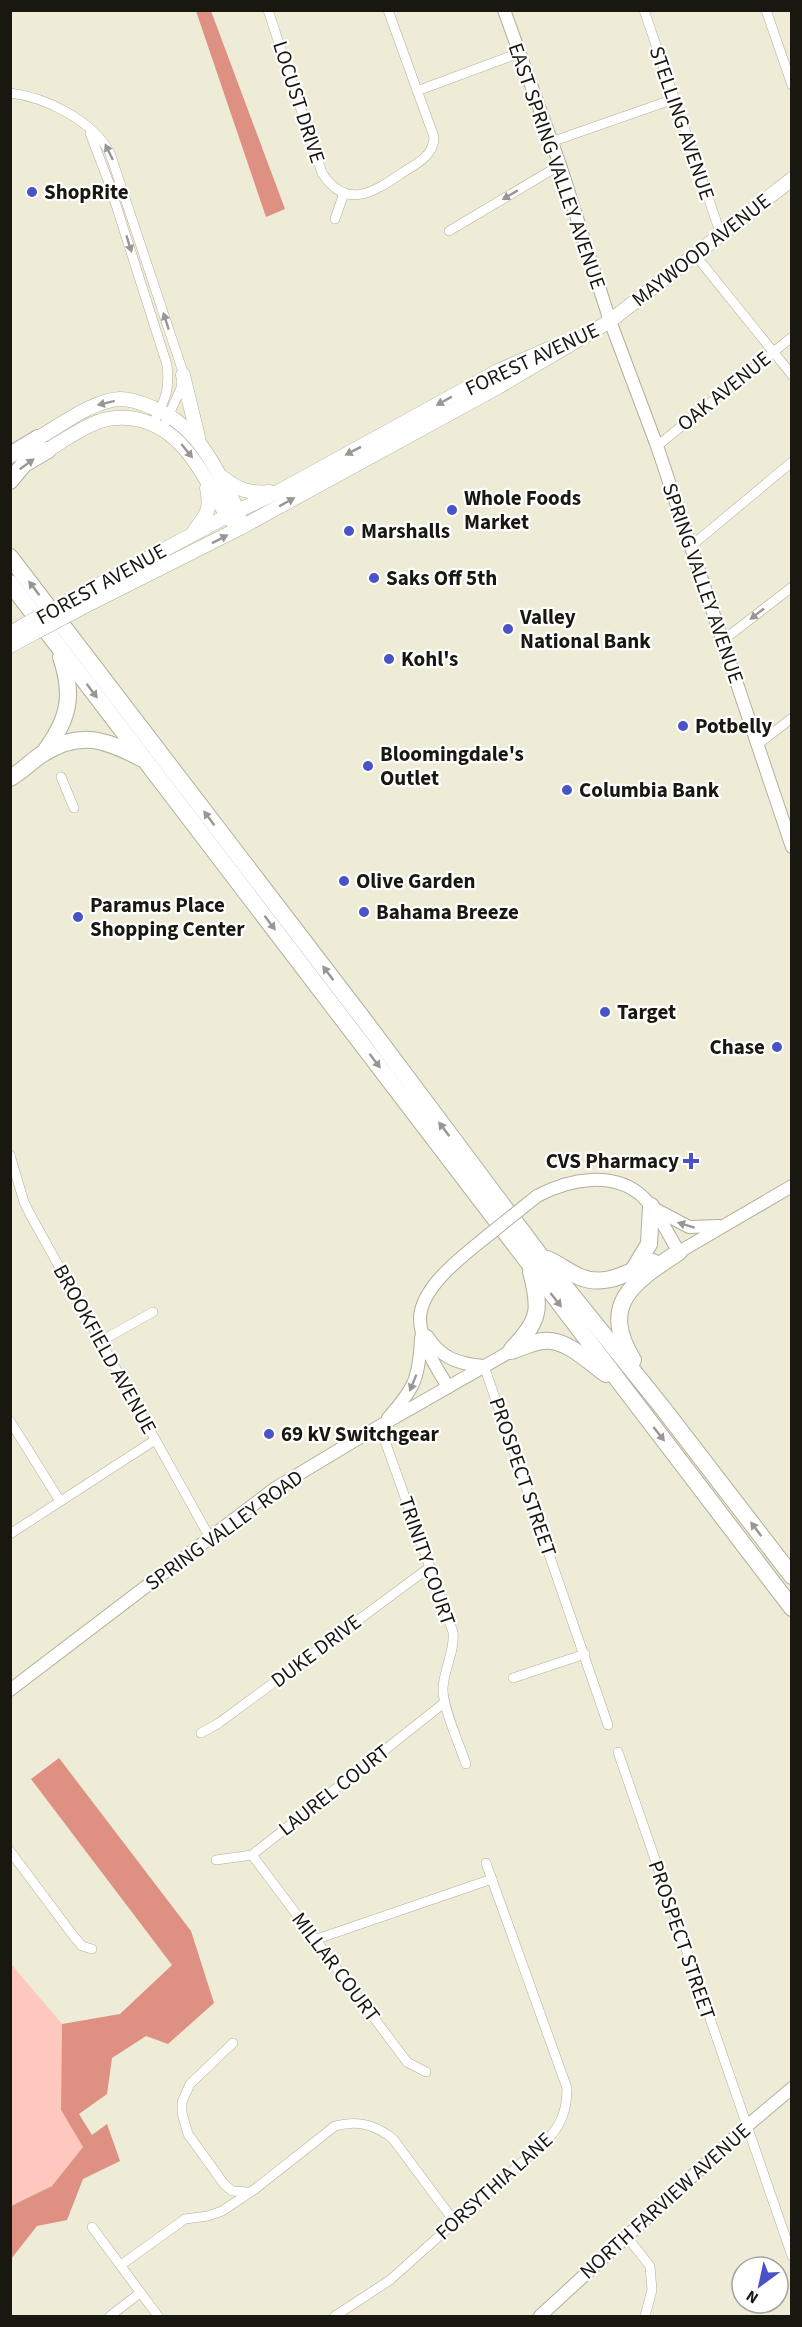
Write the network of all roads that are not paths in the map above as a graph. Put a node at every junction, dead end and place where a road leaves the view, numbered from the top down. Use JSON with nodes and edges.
{"nodes":[{"id":1,"x":268,"y":10,"type":"edge"},
{"id":2,"x":388,"y":10,"type":"edge"},
{"id":3,"x":504,"y":10,"type":"edge"},
{"id":4,"x":644,"y":10,"type":"edge"},
{"id":5,"x":766,"y":10,"type":"edge"},
{"id":6,"x":519,"y":53,"type":"junction"},
{"id":7,"x":792,"y":85,"type":"edge"},
{"id":8,"x":417,"y":91,"type":"junction"},
{"id":9,"x":10,"y":93,"type":"edge"},
{"id":10,"x":675,"y":99,"type":"junction"},
{"id":11,"x":85,"y":126,"type":"junction"},
{"id":12,"x":551,"y":142,"type":"junction"},
{"id":13,"x":560,"y":165,"type":"junction"},
{"id":14,"x":792,"y":179,"type":"edge"},
{"id":15,"x":344,"y":193,"type":"junction"},
{"id":16,"x":335,"y":219,"type":"dead end"},
{"id":17,"x":449,"y":231,"type":"dead end"},
{"id":18,"x":721,"y":235,"type":"junction"},
{"id":19,"x":696,"y":256,"type":"junction"},
{"id":20,"x":610,"y":321,"type":"junction"},
{"id":21,"x":792,"y":337,"type":"edge"},
{"id":22,"x":773,"y":352,"type":"junction"},
{"id":23,"x":183,"y":375,"type":"junction"},
{"id":24,"x":792,"y":375,"type":"edge"},
{"id":25,"x":164,"y":412,"type":"junction"},
{"id":26,"x":158,"y":426,"type":"junction"},
{"id":27,"x":199,"y":442,"type":"junction"},
{"id":28,"x":43,"y":444,"type":"junction"},
{"id":29,"x":657,"y":446,"type":"junction"},
{"id":30,"x":10,"y":455,"type":"edge"},
{"id":31,"x":792,"y":462,"type":"edge"},
{"id":32,"x":220,"y":476,"type":"junction"},
{"id":33,"x":206,"y":480,"type":"junction"},
{"id":34,"x":10,"y":481,"type":"edge"},
{"id":35,"x":278,"y":492,"type":"junction"},
{"id":36,"x":233,"y":513,"type":"junction"},
{"id":37,"x":240,"y":528,"type":"junction"},
{"id":38,"x":192,"y":534,"type":"junction"},
{"id":39,"x":691,"y":546,"type":"junction"},
{"id":40,"x":10,"y":557,"type":"edge"},
{"id":41,"x":10,"y":583,"type":"edge"},
{"id":42,"x":792,"y":587,"type":"edge"},
{"id":43,"x":78,"y":603,"type":"junction"},
{"id":44,"x":31,"y":628,"type":"junction"},
{"id":45,"x":10,"y":633,"type":"edge"},
{"id":46,"x":722,"y":641,"type":"junction"},
{"id":47,"x":56,"y":645,"type":"junction"},
{"id":48,"x":10,"y":646,"type":"edge"},
{"id":49,"x":792,"y":718,"type":"edge"},
{"id":50,"x":758,"y":745,"type":"junction"},
{"id":51,"x":44,"y":753,"type":"junction"},
{"id":52,"x":144,"y":760,"type":"junction"},
{"id":53,"x":61,"y":777,"type":"dead end"},
{"id":54,"x":10,"y":778,"type":"edge"},
{"id":55,"x":74,"y":808,"type":"dead end"},
{"id":56,"x":791,"y":845,"type":"edge"},
{"id":57,"x":10,"y":1155,"type":"edge"},
{"id":58,"x":789,"y":1188,"type":"edge"},
{"id":59,"x":651,"y":1206,"type":"junction"},
{"id":60,"x":727,"y":1225,"type":"junction"},
{"id":61,"x":679,"y":1252,"type":"junction"},
{"id":62,"x":536,"y":1262,"type":"junction"},
{"id":63,"x":634,"y":1269,"type":"junction"},
{"id":64,"x":153,"y":1312,"type":"dead end"},
{"id":65,"x":422,"y":1327,"type":"junction"},
{"id":66,"x":101,"y":1341,"type":"junction"},
{"id":67,"x":511,"y":1351,"type":"junction"},
{"id":68,"x":484,"y":1366,"type":"junction"},
{"id":69,"x":448,"y":1387,"type":"junction"},
{"id":70,"x":623,"y":1387,"type":"junction"},
{"id":71,"x":662,"y":1407,"type":"junction"},
{"id":72,"x":10,"y":1421,"type":"edge"},
{"id":73,"x":380,"y":1427,"type":"junction"},
{"id":74,"x":155,"y":1440,"type":"junction"},
{"id":75,"x":60,"y":1500,"type":"junction"},
{"id":76,"x":10,"y":1534,"type":"edge"},
{"id":77,"x":210,"y":1538,"type":"junction"},
{"id":78,"x":430,"y":1567,"type":"junction"},
{"id":79,"x":792,"y":1576,"type":"edge"},
{"id":80,"x":792,"y":1608,"type":"edge"},
{"id":81,"x":585,"y":1654,"type":"junction"},
{"id":82,"x":513,"y":1678,"type":"dead end"},
{"id":83,"x":10,"y":1690,"type":"edge"},
{"id":84,"x":444,"y":1703,"type":"junction"},
{"id":85,"x":608,"y":1725,"type":"dead end"},
{"id":86,"x":201,"y":1732,"type":"dead end"},
{"id":87,"x":618,"y":1752,"type":"dead end"},
{"id":88,"x":466,"y":1764,"type":"dead end"},
{"id":89,"x":10,"y":1851,"type":"edge"},
{"id":90,"x":252,"y":1855,"type":"junction"},
{"id":91,"x":216,"y":1860,"type":"dead end"},
{"id":92,"x":486,"y":1863,"type":"dead end"},
{"id":93,"x":492,"y":1879,"type":"junction"},
{"id":94,"x":317,"y":1939,"type":"junction"},
{"id":95,"x":92,"y":1949,"type":"dead end"},
{"id":96,"x":233,"y":2043,"type":"dead end"},
{"id":97,"x":426,"y":2072,"type":"dead end"},
{"id":98,"x":792,"y":2088,"type":"edge"},
{"id":99,"x":747,"y":2126,"type":"junction"},
{"id":100,"x":253,"y":2191,"type":"junction"},
{"id":101,"x":454,"y":2221,"type":"junction"},
{"id":102,"x":92,"y":2227,"type":"dead end"},
{"id":103,"x":627,"y":2237,"type":"junction"},
{"id":104,"x":792,"y":2256,"type":"edge"},
{"id":105,"x":121,"y":2265,"type":"junction"},
{"id":106,"x":140,"y":2292,"type":"junction"},
{"id":107,"x":110,"y":2316,"type":"edge"},
{"id":108,"x":158,"y":2316,"type":"edge"},
{"id":109,"x":335,"y":2316,"type":"edge"},
{"id":110,"x":540,"y":2316,"type":"edge"},
{"id":111,"x":645,"y":2316,"type":"edge"}],
"edges":[{"from":1,"to":15,"type":"street","name":"LOCUST DRIVE"},
{"from":2,"to":8,"type":"street"},
{"from":3,"to":6,"type":"street","name":"EAST SPRING VALLEY AVENUE"},
{"from":4,"to":10,"type":"street","name":"STELLING AVENUE"},
{"from":5,"to":7,"type":"street"},
{"from":6,"to":8,"type":"street"},
{"from":6,"to":12,"type":"street","name":"EAST SPRING VALLEY AVENUE"},
{"from":8,"to":15,"type":"street"},
{"from":9,"to":11,"type":"street"},
{"from":10,"to":12,"type":"street"},
{"from":10,"to":18,"type":"street","name":"STELLING AVENUE"},
{"from":23,"to":11,"type":"street","one_way":true},
{"from":11,"to":25,"type":"street","one_way":true},
{"from":12,"to":13,"type":"street","name":"EAST SPRING VALLEY AVENUE"},
{"from":13,"to":17,"type":"street","one_way":true},
{"from":13,"to":20,"type":"street","name":"EAST SPRING VALLEY AVENUE"},
{"from":14,"to":18,"type":"main road","name":"MAYWOOD AVENUE"},
{"from":15,"to":16,"type":"street"},
{"from":18,"to":19,"type":"main road","name":"MAYWOOD AVENUE"},
{"from":19,"to":20,"type":"main road","name":"MAYWOOD AVENUE"},
{"from":19,"to":22,"type":"street"},
{"from":20,"to":29,"type":"street","name":"SPRING VALLEY AVENUE"},
{"from":20,"to":35,"type":"main road","name":"FOREST AVENUE","one_way":true},
{"from":37,"to":20,"type":"main road","name":"FOREST AVENUE","one_way":true},
{"from":21,"to":22,"type":"street","name":"OAK AVENUE"},
{"from":22,"to":24,"type":"street"},
{"from":22,"to":29,"type":"street","name":"OAK AVENUE"},
{"from":23,"to":25,"type":"street"},
{"from":23,"to":27,"type":"main road"},
{"from":25,"to":26,"type":"street"},
{"from":25,"to":27,"type":"main road"},
{"from":25,"to":28,"type":"main road","one_way":true},
{"from":26,"to":28,"type":"main road"},
{"from":26,"to":33,"type":"main road","one_way":true},
{"from":27,"to":32,"type":"main road"},
{"from":28,"to":30,"type":"highway"},
{"from":34,"to":28,"type":"highway","one_way":true},
{"from":29,"to":39,"type":"street","name":"SPRING VALLEY AVENUE"},
{"from":31,"to":39,"type":"street"},
{"from":32,"to":35,"type":"main road"},
{"from":32,"to":36,"type":"main road"},
{"from":33,"to":36,"type":"main road"},
{"from":33,"to":38,"type":"main road"},
{"from":35,"to":36,"type":"main road","name":"FOREST AVENUE"},
{"from":36,"to":37,"type":"main road"},
{"from":36,"to":38,"type":"main road","name":"FOREST AVENUE"},
{"from":43,"to":37,"type":"main road","name":"FOREST AVENUE","one_way":true},
{"from":38,"to":43,"type":"main road","name":"FOREST AVENUE"},
{"from":39,"to":46,"type":"street","name":"SPRING VALLEY AVENUE"},
{"from":62,"to":40,"type":"highway","one_way":true},
{"from":41,"to":47,"type":"highway"},
{"from":42,"to":46,"type":"street","one_way":true},
{"from":43,"to":44,"type":"main road","name":"FOREST AVENUE","bridge":true},
{"from":44,"to":45,"type":"main road","name":"FOREST AVENUE"},
{"from":44,"to":48,"type":"main road","name":"FOREST AVENUE"},
{"from":46,"to":50,"type":"street","name":"SPRING VALLEY AVENUE"},
{"from":47,"to":51,"type":"highway"},
{"from":47,"to":52,"type":"highway","one_way":true},
{"from":49,"to":50,"type":"street"},
{"from":50,"to":56,"type":"street","name":"SPRING VALLEY AVENUE"},
{"from":51,"to":52,"type":"highway"},
{"from":51,"to":54,"type":"highway"},
{"from":52,"to":62,"type":"highway","one_way":true},
{"from":53,"to":55,"type":"street"},
{"from":57,"to":66,"type":"street","name":"BROOKFIELD AVENUE"},
{"from":58,"to":60,"type":"street"},
{"from":60,"to":59,"type":"street","one_way":true},
{"from":59,"to":61,"type":"street"},
{"from":59,"to":63,"type":"highway"},
{"from":59,"to":65,"type":"street","bridge":true},
{"from":60,"to":61,"type":"street"},
{"from":61,"to":63,"type":"highway"},
{"from":61,"to":71,"type":"highway"},
{"from":62,"to":63,"type":"highway"},
{"from":62,"to":67,"type":"highway"},
{"from":62,"to":70,"type":"highway","one_way":true},
{"from":62,"to":71,"type":"highway"},
{"from":64,"to":66,"type":"street"},
{"from":65,"to":68,"type":"street"},
{"from":65,"to":69,"type":"street"},
{"from":65,"to":73,"type":"street","one_way":true},
{"from":66,"to":74,"type":"street","name":"BROOKFIELD AVENUE"},
{"from":67,"to":68,"type":"street","name":"SPRING VALLEY ROAD"},
{"from":67,"to":70,"type":"highway"},
{"from":68,"to":69,"type":"street","name":"SPRING VALLEY ROAD"},
{"from":68,"to":81,"type":"street","name":"PROSPECT STREET"},
{"from":69,"to":73,"type":"street","name":"SPRING VALLEY ROAD"},
{"from":70,"to":80,"type":"highway","one_way":true},
{"from":79,"to":71,"type":"highway","one_way":true},
{"from":72,"to":75,"type":"street"},
{"from":73,"to":77,"type":"street","name":"SPRING VALLEY ROAD"},
{"from":73,"to":78,"type":"street","name":"TRINITY COURT"},
{"from":74,"to":75,"type":"street"},
{"from":74,"to":77,"type":"street","name":"BROOKFIELD AVENUE"},
{"from":75,"to":76,"type":"street"},
{"from":77,"to":83,"type":"street","name":"SPRING VALLEY ROAD"},
{"from":78,"to":84,"type":"street","name":"TRINITY COURT"},
{"from":78,"to":86,"type":"street","name":"DUKE DRIVE"},
{"from":81,"to":82,"type":"street"},
{"from":81,"to":85,"type":"street","name":"PROSPECT STREET"},
{"from":84,"to":88,"type":"street","name":"TRINITY COURT"},
{"from":84,"to":90,"type":"street","name":"LAUREL COURT"},
{"from":87,"to":99,"type":"street","name":"PROSPECT STREET"},
{"from":89,"to":95,"type":"street"},
{"from":90,"to":91,"type":"street"},
{"from":90,"to":94,"type":"street","name":"MILLAR COURT"},
{"from":92,"to":93,"type":"street","name":"FORSYTHIA LANE"},
{"from":93,"to":94,"type":"street"},
{"from":93,"to":101,"type":"street","name":"FORSYTHIA LANE"},
{"from":94,"to":97,"type":"street","name":"MILLAR COURT"},
{"from":96,"to":100,"type":"street"},
{"from":98,"to":99,"type":"street","name":"NORTH FARVIEW AVENUE"},
{"from":99,"to":103,"type":"street","name":"NORTH FARVIEW AVENUE"},
{"from":99,"to":104,"type":"street","name":"PROSPECT STREET"},
{"from":100,"to":101,"type":"street"},
{"from":100,"to":105,"type":"street"},
{"from":101,"to":109,"type":"street","name":"FORSYTHIA LANE"},
{"from":102,"to":105,"type":"street"},
{"from":103,"to":110,"type":"street","name":"NORTH FARVIEW AVENUE"},
{"from":103,"to":111,"type":"street"},
{"from":105,"to":106,"type":"street"},
{"from":106,"to":107,"type":"street"},
{"from":106,"to":108,"type":"street"}]}
